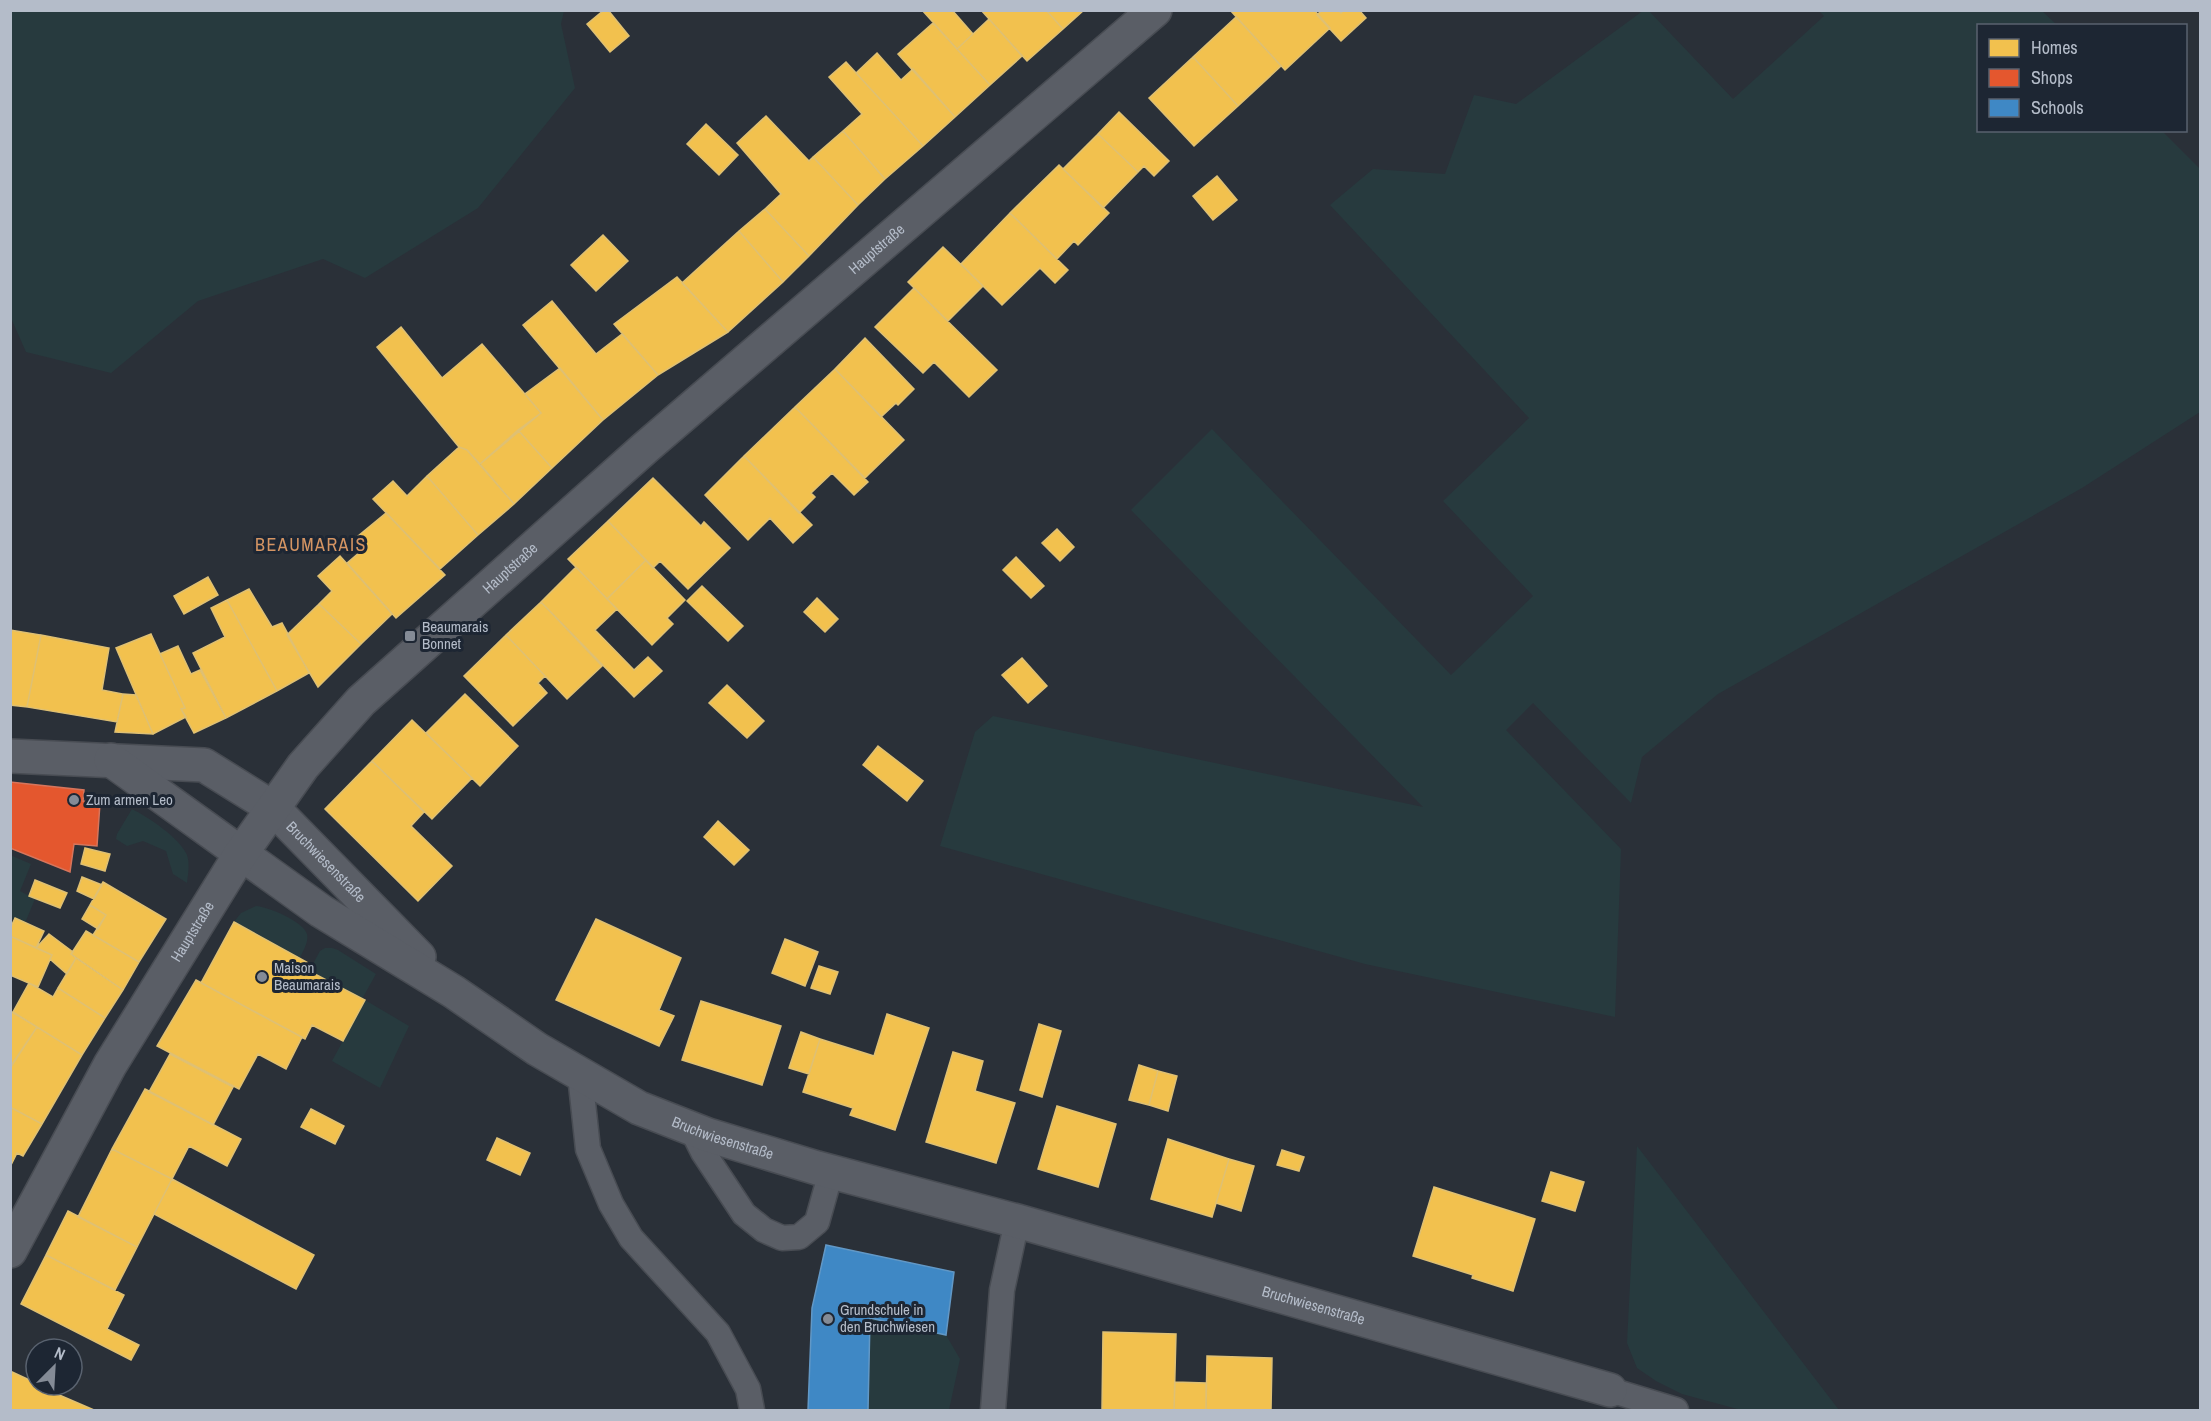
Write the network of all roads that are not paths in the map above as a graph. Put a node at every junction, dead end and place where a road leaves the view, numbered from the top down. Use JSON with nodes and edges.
{"nodes":[{"id":1,"x":1155,"y":10,"type":"edge"},
{"id":2,"x":10,"y":756,"type":"edge"},
{"id":3,"x":111,"y":760,"type":"junction"},
{"id":4,"x":273,"y":808,"type":"junction"},
{"id":5,"x":240,"y":855,"type":"junction"},
{"id":6,"x":454,"y":992,"type":"junction"},
{"id":7,"x":580,"y":1075,"type":"junction"},
{"id":8,"x":692,"y":1128,"type":"junction"},
{"id":9,"x":831,"y":1172,"type":"junction"},
{"id":10,"x":1017,"y":1221,"type":"junction"},
{"id":11,"x":10,"y":1251,"type":"edge"},
{"id":12,"x":1614,"y":1400,"type":"edge"},
{"id":13,"x":752,"y":1410,"type":"edge"},
{"id":14,"x":993,"y":1410,"type":"edge"},
{"id":15,"x":1676,"y":1410,"type":"edge"}],
"edges":[{"from":1,"to":4,"type":"street","name":"Hauptstraße"},
{"from":2,"to":3,"type":"street","name":"Bruchwiesenstraße"},
{"from":3,"to":4,"type":"street","name":"Bruchwiesenstraße"},
{"from":3,"to":5,"type":"street","name":"Bruchwiesenstraße"},
{"from":4,"to":5,"type":"street","name":"Hauptstraße"},
{"from":4,"to":6,"type":"street","name":"Bruchwiesenstraße"},
{"from":5,"to":6,"type":"street","name":"Bruchwiesenstraße"},
{"from":5,"to":11,"type":"street","name":"Hauptstraße"},
{"from":6,"to":7,"type":"street","name":"Bruchwiesenstraße"},
{"from":7,"to":8,"type":"street","name":"Bruchwiesenstraße"},
{"from":7,"to":13,"type":"lane"},
{"from":8,"to":9,"type":"street","name":"Bruchwiesenstraße"},
{"from":8,"to":9,"type":"lane"},
{"from":9,"to":10,"type":"street","name":"Bruchwiesenstraße"},
{"from":10,"to":12,"type":"street","name":"Bruchwiesenstraße"},
{"from":10,"to":14,"type":"lane"},
{"from":12,"to":15,"type":"lane"}]}
